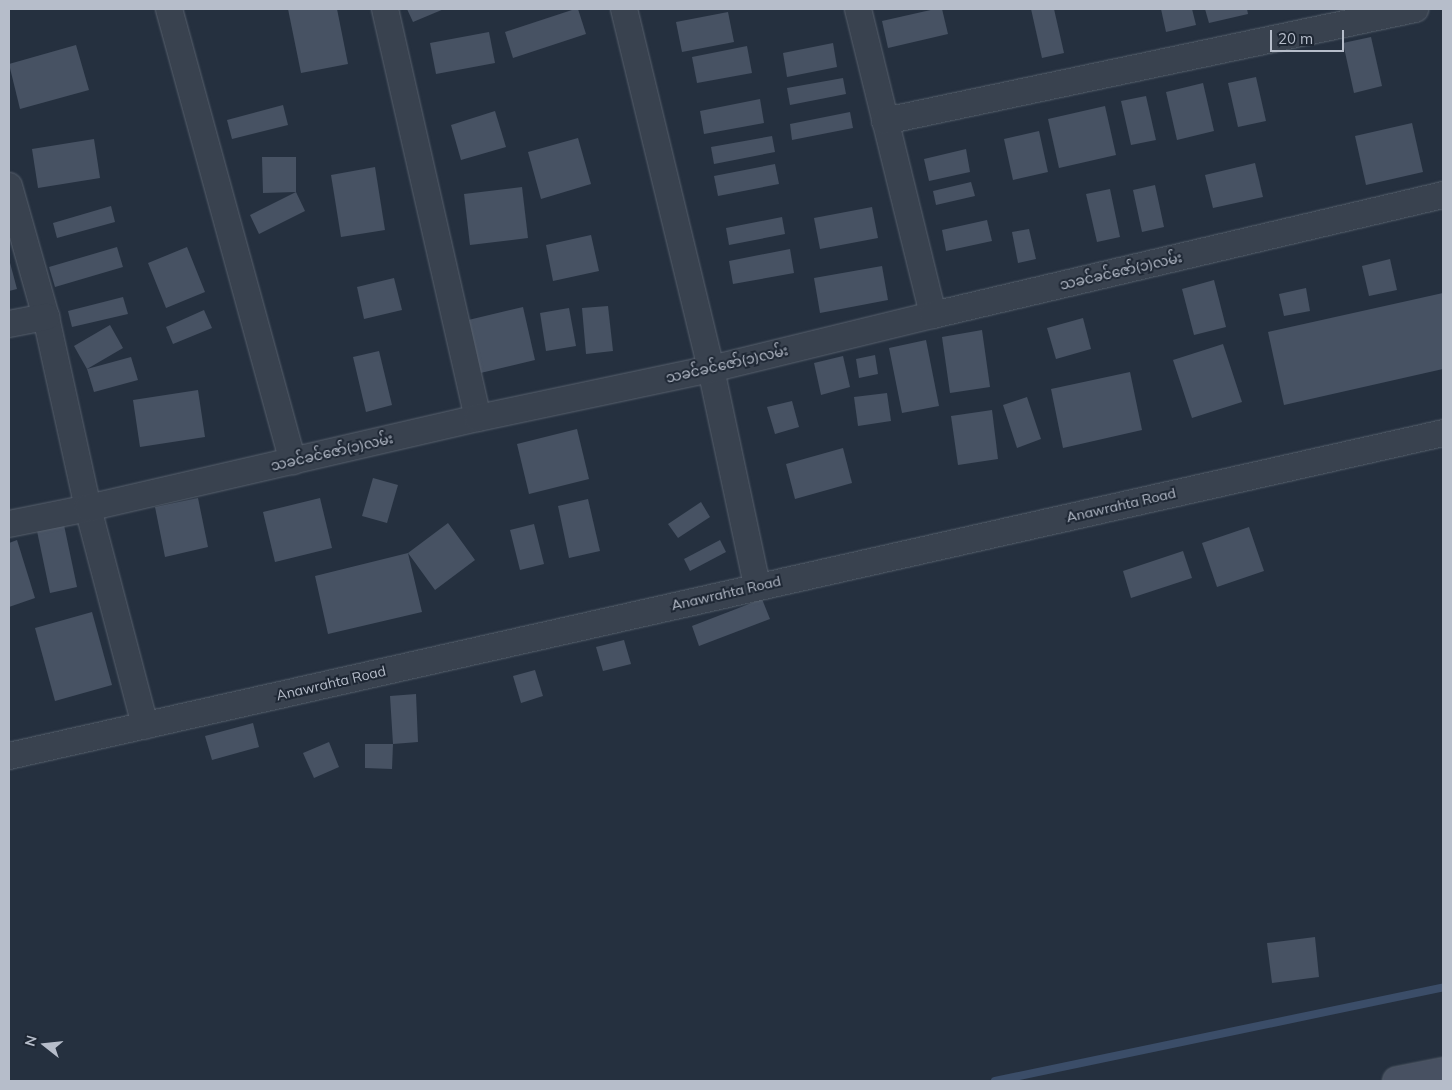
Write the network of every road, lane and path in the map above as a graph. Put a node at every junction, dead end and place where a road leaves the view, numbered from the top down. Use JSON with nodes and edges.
{"nodes":[{"id":1,"x":169,"y":9,"type":"edge"},
{"id":2,"x":385,"y":9,"type":"edge"},
{"id":3,"x":624,"y":9,"type":"edge"},
{"id":4,"x":858,"y":9,"type":"edge"},
{"id":5,"x":1415,"y":9,"type":"edge"},
{"id":6,"x":885,"y":122,"type":"junction"},
{"id":7,"x":9,"y":186,"type":"edge"},
{"id":8,"x":1443,"y":195,"type":"edge"},
{"id":9,"x":933,"y":314,"type":"junction"},
{"id":10,"x":46,"y":318,"type":"junction"},
{"id":11,"x":9,"y":324,"type":"edge"},
{"id":12,"x":712,"y":369,"type":"junction"},
{"id":13,"x":478,"y":418,"type":"junction"},
{"id":14,"x":1443,"y":432,"type":"edge"},
{"id":15,"x":293,"y":461,"type":"junction"},
{"id":16,"x":88,"y":508,"type":"junction"},
{"id":17,"x":9,"y":524,"type":"edge"},
{"id":18,"x":757,"y":586,"type":"junction"},
{"id":19,"x":145,"y":726,"type":"junction"},
{"id":20,"x":9,"y":756,"type":"edge"},
{"id":21,"x":1443,"y":1072,"type":"edge"},
{"id":22,"x":1397,"y":1081,"type":"edge"}],
"edges":[{"from":1,"to":15,"type":"street"},
{"from":2,"to":13,"type":"street"},
{"from":3,"to":12,"type":"street"},
{"from":4,"to":6,"type":"street"},
{"from":5,"to":6,"type":"street"},
{"from":6,"to":9,"type":"street"},
{"from":7,"to":10,"type":"street"},
{"from":8,"to":9,"type":"street","name":"သခင်ခင်ဇော်(၁)လမ်း"},
{"from":9,"to":12,"type":"street","name":"သခင်ခင်ဇော်(၁)လမ်း"},
{"from":10,"to":11,"type":"street"},
{"from":10,"to":16,"type":"street"},
{"from":12,"to":13,"type":"street","name":"သခင်ခင်ဇော်(၁)လမ်း"},
{"from":12,"to":18,"type":"street"},
{"from":13,"to":15,"type":"street","name":"သခင်ခင်ဇော်(၁)လမ်း"},
{"from":14,"to":18,"type":"street","name":"Anawrahta Road"},
{"from":15,"to":16,"type":"street","name":"သခင်ခင်ဇော်(၁)လမ်း"},
{"from":16,"to":17,"type":"street","name":"သခင်ခင်ဇော်(၁)လမ်း"},
{"from":16,"to":19,"type":"street"},
{"from":18,"to":19,"type":"street","name":"Anawrahta Road"},
{"from":19,"to":20,"type":"street","name":"Anawrahta Road"},
{"from":21,"to":22,"type":"main road"}]}
